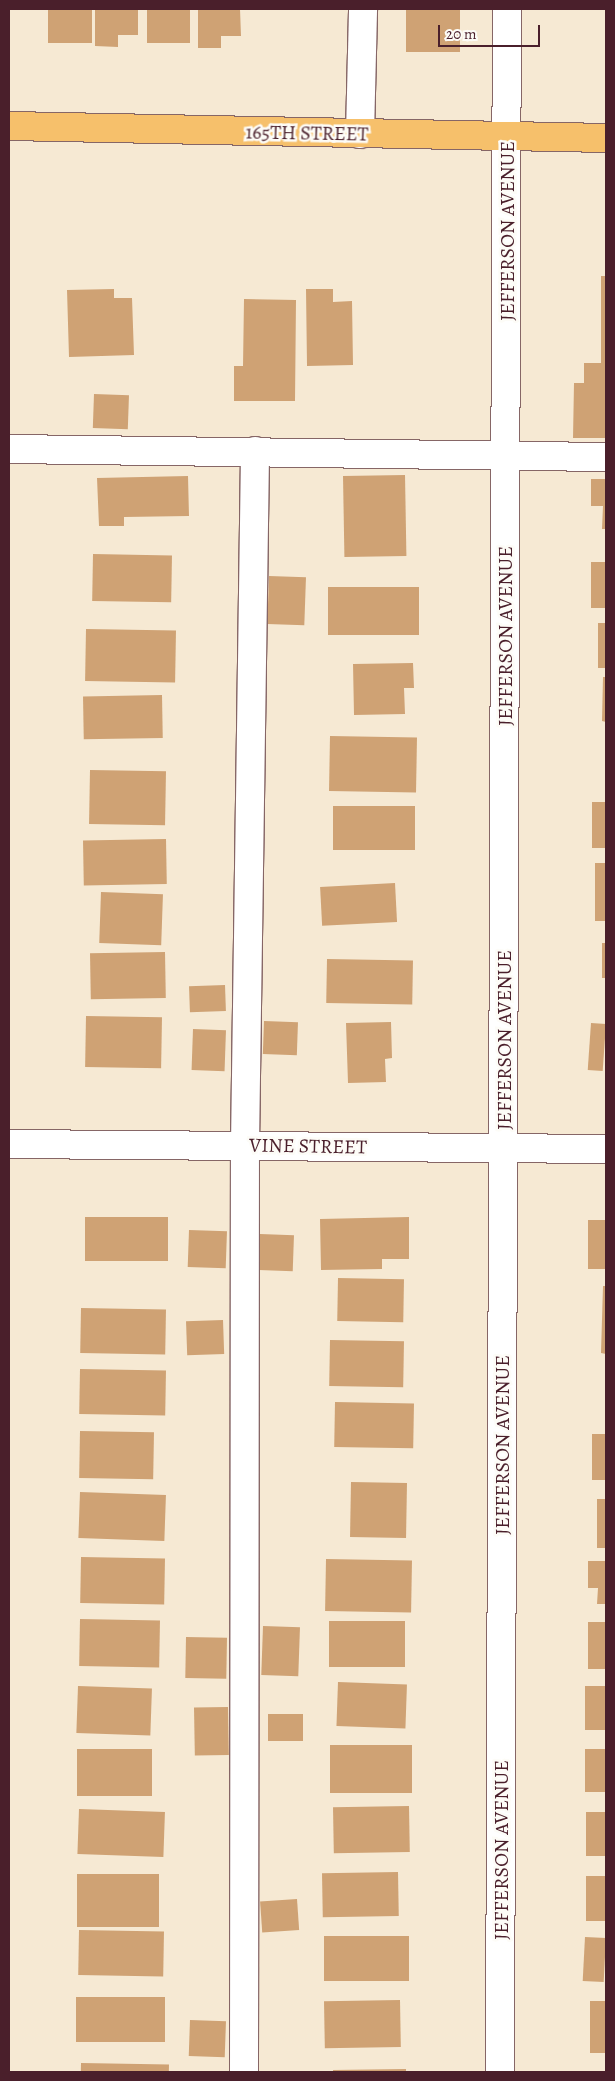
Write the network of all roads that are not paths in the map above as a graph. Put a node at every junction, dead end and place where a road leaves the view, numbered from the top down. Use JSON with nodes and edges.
{"nodes":[{"id":1,"x":363,"y":9,"type":"edge"},
{"id":2,"x":508,"y":9,"type":"edge"},
{"id":3,"x":9,"y":126,"type":"edge"},
{"id":4,"x":360,"y":134,"type":"junction"},
{"id":5,"x":507,"y":138,"type":"junction"},
{"id":6,"x":606,"y":138,"type":"edge"},
{"id":7,"x":9,"y":449,"type":"edge"},
{"id":8,"x":255,"y":451,"type":"junction"},
{"id":9,"x":506,"y":455,"type":"junction"},
{"id":10,"x":606,"y":457,"type":"edge"},
{"id":11,"x":9,"y":1144,"type":"edge"},
{"id":12,"x":245,"y":1145,"type":"junction"},
{"id":13,"x":504,"y":1148,"type":"junction"},
{"id":14,"x":606,"y":1149,"type":"edge"},
{"id":15,"x":244,"y":2072,"type":"edge"},
{"id":16,"x":500,"y":2072,"type":"edge"}],
"edges":[{"from":1,"to":4,"type":"street"},
{"from":2,"to":5,"type":"street","name":"JEFFERSON AVENUE"},
{"from":3,"to":4,"type":"main road","name":"165TH STREET"},
{"from":4,"to":5,"type":"main road","name":"165TH STREET"},
{"from":5,"to":6,"type":"main road","name":"165TH STREET"},
{"from":5,"to":9,"type":"street","name":"JEFFERSON AVENUE"},
{"from":7,"to":8,"type":"street"},
{"from":8,"to":9,"type":"street"},
{"from":8,"to":12,"type":"street"},
{"from":9,"to":10,"type":"street"},
{"from":9,"to":13,"type":"street","name":"JEFFERSON AVENUE"},
{"from":11,"to":12,"type":"street","name":"VINE STREET"},
{"from":12,"to":13,"type":"street","name":"VINE STREET"},
{"from":12,"to":15,"type":"street"},
{"from":13,"to":14,"type":"street","name":"VINE STREET"},
{"from":13,"to":16,"type":"street","name":"JEFFERSON AVENUE"}]}
